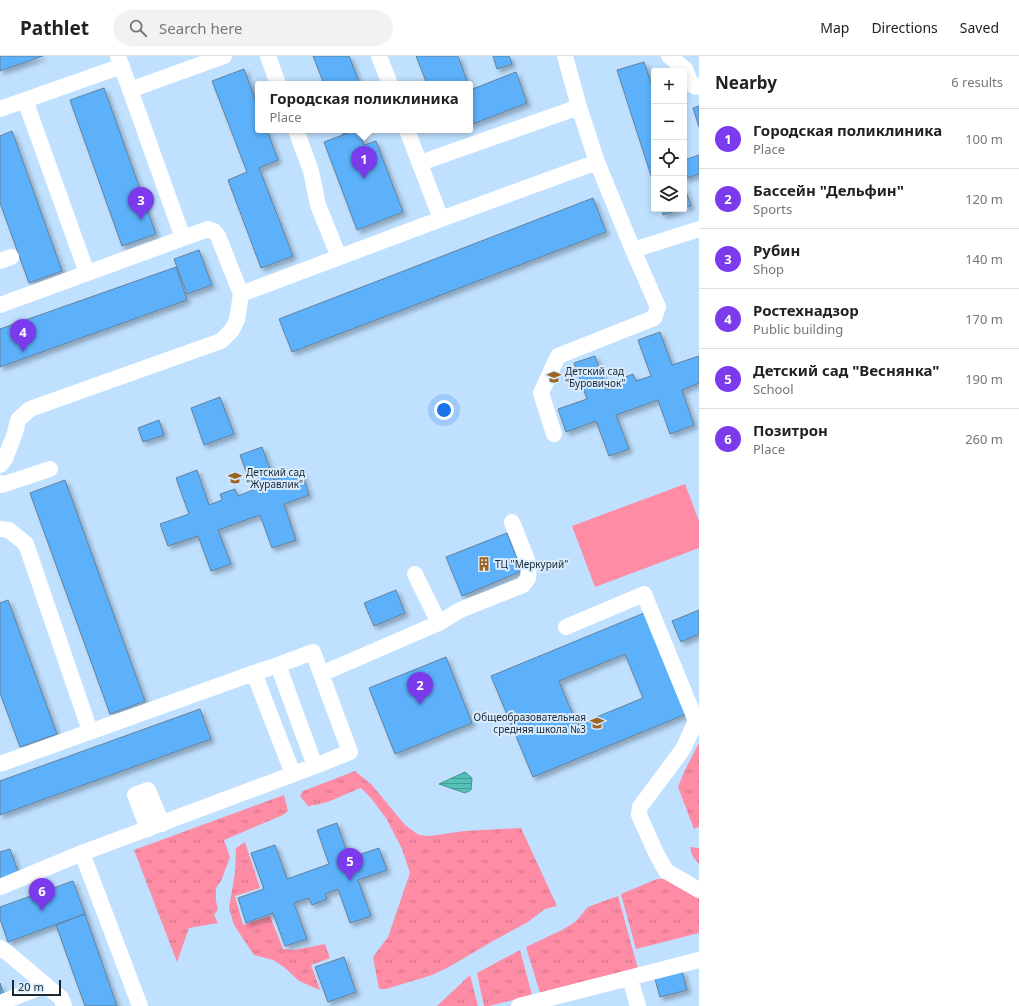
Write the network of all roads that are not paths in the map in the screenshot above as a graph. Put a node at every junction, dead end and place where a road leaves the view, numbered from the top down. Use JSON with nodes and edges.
{"nodes":[{"id":1,"x":224,"y":56,"type":"edge"},
{"id":2,"x":268,"y":56,"type":"edge"},
{"id":3,"x":379,"y":56,"type":"edge"},
{"id":4,"x":565,"y":56,"type":"edge"},
{"id":5,"x":669,"y":56,"type":"edge"},
{"id":6,"x":120,"y":61,"type":"edge"},
{"id":7,"x":277,"y":81,"type":"edge"},
{"id":8,"x":389,"y":81,"type":"edge"},
{"id":9,"x":699,"y":86,"type":"edge"},
{"id":10,"x":130,"y":90,"type":"junction"},
{"id":11,"x":25,"y":100,"type":"junction"},
{"id":12,"x":578,"y":107,"type":"junction"},
{"id":13,"x":0,"y":109,"type":"edge"},
{"id":14,"x":297,"y":133,"type":"edge"},
{"id":15,"x":408,"y":133,"type":"edge"},
{"id":16,"x":597,"y":162,"type":"junction"},
{"id":17,"x":420,"y":163,"type":"junction"},
{"id":18,"x":441,"y":219,"type":"junction"},
{"id":19,"x":699,"y":229,"type":"edge"},
{"id":20,"x":183,"y":238,"type":"junction"},
{"id":21,"x":634,"y":250,"type":"junction"},
{"id":22,"x":339,"y":257,"type":"junction"},
{"id":23,"x":87,"y":273,"type":"junction"},
{"id":24,"x":241,"y":294,"type":"junction"},
{"id":25,"x":0,"y":306,"type":"edge"},
{"id":26,"x":554,"y":434,"type":"dead end"},
{"id":27,"x":0,"y":465,"type":"edge"},
{"id":28,"x":50,"y":469,"type":"dead end"},
{"id":29,"x":0,"y":483,"type":"edge"},
{"id":30,"x":512,"y":522,"type":"dead end"},
{"id":31,"x":0,"y":529,"type":"edge"},
{"id":32,"x":415,"y":574,"type":"dead end"},
{"id":33,"x":439,"y":623,"type":"junction"},
{"id":34,"x":566,"y":627,"type":"dead end"},
{"id":35,"x":278,"y":665,"type":"junction"},
{"id":36,"x":254,"y":673,"type":"junction"},
{"id":37,"x":321,"y":674,"type":"junction"},
{"id":38,"x":90,"y":732,"type":"junction"},
{"id":39,"x":1,"y":761,"type":"edge"},
{"id":40,"x":315,"y":766,"type":"junction"},
{"id":41,"x":293,"y":774,"type":"junction"},
{"id":42,"x":82,"y":853,"type":"junction"},
{"id":43,"x":0,"y":887,"type":"edge"},
{"id":44,"x":699,"y":890,"type":"edge"},
{"id":45,"x":0,"y":948,"type":"edge"},
{"id":46,"x":699,"y":960,"type":"edge"},
{"id":47,"x":630,"y":978,"type":"junction"},
{"id":48,"x":46,"y":985,"type":"junction"},
{"id":49,"x":0,"y":1003,"type":"edge"},
{"id":50,"x":538,"y":1004,"type":"edge"},
{"id":51,"x":64,"y":1006,"type":"edge"},
{"id":52,"x":140,"y":1006,"type":"edge"},
{"id":53,"x":519,"y":1006,"type":"edge"},
{"id":54,"x":638,"y":1006,"type":"edge"}],
"edges":[{"from":1,"to":10,"type":"lane"},
{"from":2,"to":7,"type":"lane"},
{"from":3,"to":8,"type":"lane"},
{"from":4,"to":12,"type":"lane"},
{"from":5,"to":9,"type":"lane"},
{"from":6,"to":10,"type":"lane"},
{"from":6,"to":11,"type":"lane"},
{"from":10,"to":20,"type":"lane"},
{"from":11,"to":13,"type":"lane"},
{"from":11,"to":23,"type":"lane"},
{"from":12,"to":16,"type":"lane"},
{"from":12,"to":17,"type":"lane"},
{"from":14,"to":22,"type":"lane"},
{"from":15,"to":17,"type":"lane"},
{"from":16,"to":18,"type":"lane"},
{"from":16,"to":21,"type":"lane"},
{"from":17,"to":18,"type":"lane"},
{"from":18,"to":22,"type":"lane"},
{"from":19,"to":21,"type":"lane"},
{"from":20,"to":23,"type":"lane"},
{"from":20,"to":24,"type":"lane"},
{"from":21,"to":26,"type":"lane"},
{"from":22,"to":24,"type":"lane"},
{"from":23,"to":25,"type":"lane"},
{"from":24,"to":27,"type":"lane"},
{"from":28,"to":29,"type":"lane"},
{"from":30,"to":33,"type":"lane"},
{"from":31,"to":38,"type":"lane"},
{"from":32,"to":33,"type":"lane"},
{"from":33,"to":37,"type":"lane"},
{"from":34,"to":44,"type":"lane"},
{"from":35,"to":36,"type":"lane"},
{"from":35,"to":37,"type":"lane"},
{"from":35,"to":40,"type":"lane"},
{"from":36,"to":38,"type":"lane"},
{"from":36,"to":41,"type":"lane"},
{"from":37,"to":40,"type":"lane"},
{"from":38,"to":39,"type":"lane"},
{"from":40,"to":41,"type":"lane"},
{"from":41,"to":42,"type":"lane"},
{"from":42,"to":43,"type":"lane"},
{"from":42,"to":52,"type":"lane"},
{"from":45,"to":48,"type":"lane"},
{"from":46,"to":47,"type":"lane"},
{"from":47,"to":50,"type":"lane"},
{"from":47,"to":54,"type":"lane"},
{"from":48,"to":49,"type":"lane"},
{"from":48,"to":51,"type":"lane"},
{"from":50,"to":53,"type":"lane"}]}
